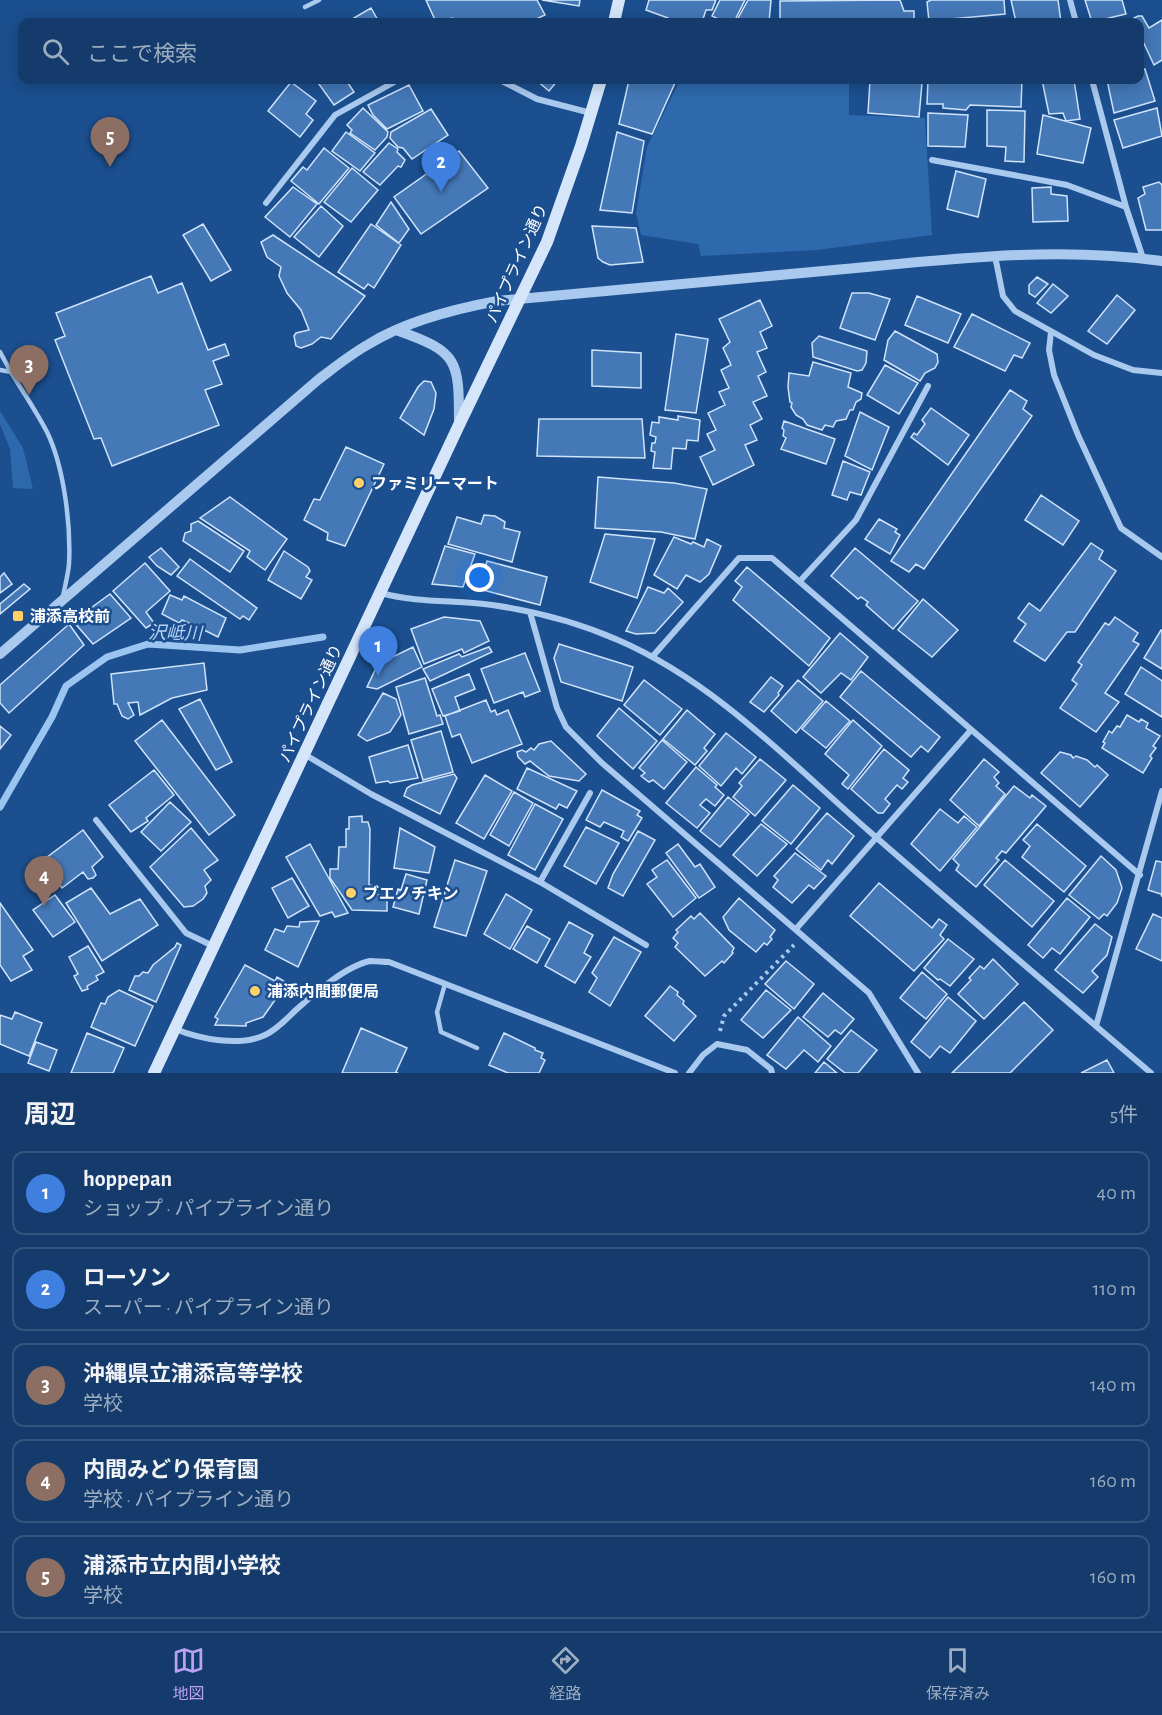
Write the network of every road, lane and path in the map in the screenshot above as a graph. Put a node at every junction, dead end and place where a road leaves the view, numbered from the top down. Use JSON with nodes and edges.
{"nodes":[{"id":1,"x":319,"y":0,"type":"edge"},
{"id":2,"x":619,"y":0,"type":"edge"},
{"id":3,"x":1070,"y":0,"type":"edge"},
{"id":4,"x":305,"y":6,"type":"dead end"},
{"id":5,"x":615,"y":18,"type":"edge"},
{"id":6,"x":1075,"y":18,"type":"edge"},
{"id":7,"x":391,"y":84,"type":"edge"},
{"id":8,"x":508,"y":84,"type":"edge"},
{"id":9,"x":600,"y":84,"type":"edge"},
{"id":10,"x":1093,"y":84,"type":"edge"},
{"id":11,"x":592,"y":113,"type":"junction"},
{"id":12,"x":932,"y":160,"type":"dead end"},
{"id":13,"x":266,"y":202,"type":"dead end"},
{"id":14,"x":1126,"y":207,"type":"junction"},
{"id":15,"x":995,"y":255,"type":"junction"},
{"id":16,"x":1143,"y":258,"type":"junction"},
{"id":17,"x":1162,"y":261,"type":"edge"},
{"id":18,"x":521,"y":299,"type":"junction"},
{"id":19,"x":396,"y":330,"type":"junction"},
{"id":20,"x":1051,"y":332,"type":"junction"},
{"id":21,"x":0,"y":352,"type":"edge"},
{"id":22,"x":0,"y":370,"type":"edge"},
{"id":23,"x":11,"y":372,"type":"junction"},
{"id":24,"x":1162,"y":373,"type":"edge"},
{"id":25,"x":928,"y":386,"type":"dead end"},
{"id":26,"x":459,"y":425,"type":"junction"},
{"id":27,"x":1162,"y":557,"type":"edge"},
{"id":28,"x":800,"y":581,"type":"junction"},
{"id":29,"x":381,"y":593,"type":"junction"},
{"id":30,"x":62,"y":602,"type":"junction"},
{"id":31,"x":530,"y":612,"type":"junction"},
{"id":32,"x":0,"y":654,"type":"edge"},
{"id":33,"x":653,"y":656,"type":"junction"},
{"id":34,"x":971,"y":730,"type":"junction"},
{"id":35,"x":304,"y":754,"type":"junction"},
{"id":36,"x":1162,"y":791,"type":"edge"},
{"id":37,"x":590,"y":793,"type":"dead end"},
{"id":38,"x":96,"y":820,"type":"dead end"},
{"id":39,"x":877,"y":838,"type":"junction"},
{"id":40,"x":1140,"y":875,"type":"junction"},
{"id":41,"x":540,"y":882,"type":"junction"},
{"id":42,"x":795,"y":929,"type":"junction"},
{"id":43,"x":802,"y":936,"type":"junction"},
{"id":44,"x":646,"y":945,"type":"dead end"},
{"id":45,"x":213,"y":946,"type":"junction"},
{"id":46,"x":445,"y":984,"type":"junction"},
{"id":47,"x":1096,"y":1026,"type":"junction"},
{"id":48,"x":174,"y":1029,"type":"junction"},
{"id":49,"x":717,"y":1044,"type":"junction"},
{"id":50,"x":477,"y":1048,"type":"dead end"},
{"id":51,"x":154,"y":1073,"type":"edge"},
{"id":52,"x":675,"y":1073,"type":"edge"},
{"id":53,"x":688,"y":1073,"type":"edge"},
{"id":54,"x":772,"y":1073,"type":"edge"},
{"id":55,"x":918,"y":1073,"type":"edge"},
{"id":56,"x":1151,"y":1073,"type":"edge"}],
"edges":[{"from":1,"to":4,"type":"lane"},
{"from":2,"to":5,"type":"main road"},
{"from":3,"to":6,"type":"street"},
{"from":7,"to":13,"type":"street"},
{"from":8,"to":11,"type":"street"},
{"from":9,"to":11,"type":"main road","name":"パイプライン通り"},
{"from":10,"to":14,"type":"street"},
{"from":11,"to":18,"type":"main road","name":"パイプライン通り"},
{"from":12,"to":14,"type":"street"},
{"from":14,"to":16,"type":"street"},
{"from":15,"to":16,"type":"street"},
{"from":15,"to":18,"type":"street"},
{"from":15,"to":20,"type":"street"},
{"from":16,"to":17,"type":"street"},
{"from":18,"to":19,"type":"street"},
{"from":18,"to":26,"type":"main road","name":"パイプライン通り"},
{"from":19,"to":26,"type":"street"},
{"from":19,"to":30,"type":"street"},
{"from":20,"to":24,"type":"street"},
{"from":20,"to":27,"type":"street"},
{"from":21,"to":23,"type":"lane"},
{"from":22,"to":23,"type":"lane"},
{"from":23,"to":30,"type":"lane"},
{"from":25,"to":28,"type":"street"},
{"from":26,"to":29,"type":"main road","name":"パイプライン通り"},
{"from":28,"to":33,"type":"street"},
{"from":28,"to":34,"type":"street"},
{"from":29,"to":31,"type":"street"},
{"from":29,"to":35,"type":"main road","name":"パイプライン通り"},
{"from":30,"to":32,"type":"street"},
{"from":31,"to":33,"type":"street"},
{"from":31,"to":42,"type":"street"},
{"from":33,"to":39,"type":"street"},
{"from":34,"to":39,"type":"street"},
{"from":34,"to":40,"type":"street"},
{"from":35,"to":41,"type":"street"},
{"from":35,"to":45,"type":"main road","name":"パイプライン通り"},
{"from":36,"to":40,"type":"street"},
{"from":37,"to":41,"type":"street"},
{"from":38,"to":45,"type":"street"},
{"from":39,"to":42,"type":"street"},
{"from":39,"to":47,"type":"street"},
{"from":40,"to":47,"type":"street"},
{"from":41,"to":44,"type":"street"},
{"from":42,"to":43,"type":"street"},
{"from":43,"to":49,"type":"path"},
{"from":43,"to":55,"type":"street"},
{"from":45,"to":48,"type":"main road","name":"パイプライン通り"},
{"from":46,"to":48,"type":"street"},
{"from":46,"to":50,"type":"lane"},
{"from":46,"to":52,"type":"street"},
{"from":47,"to":56,"type":"street"},
{"from":48,"to":51,"type":"main road","name":"パイプライン通り"},
{"from":49,"to":53,"type":"street"},
{"from":49,"to":54,"type":"street"}]}
